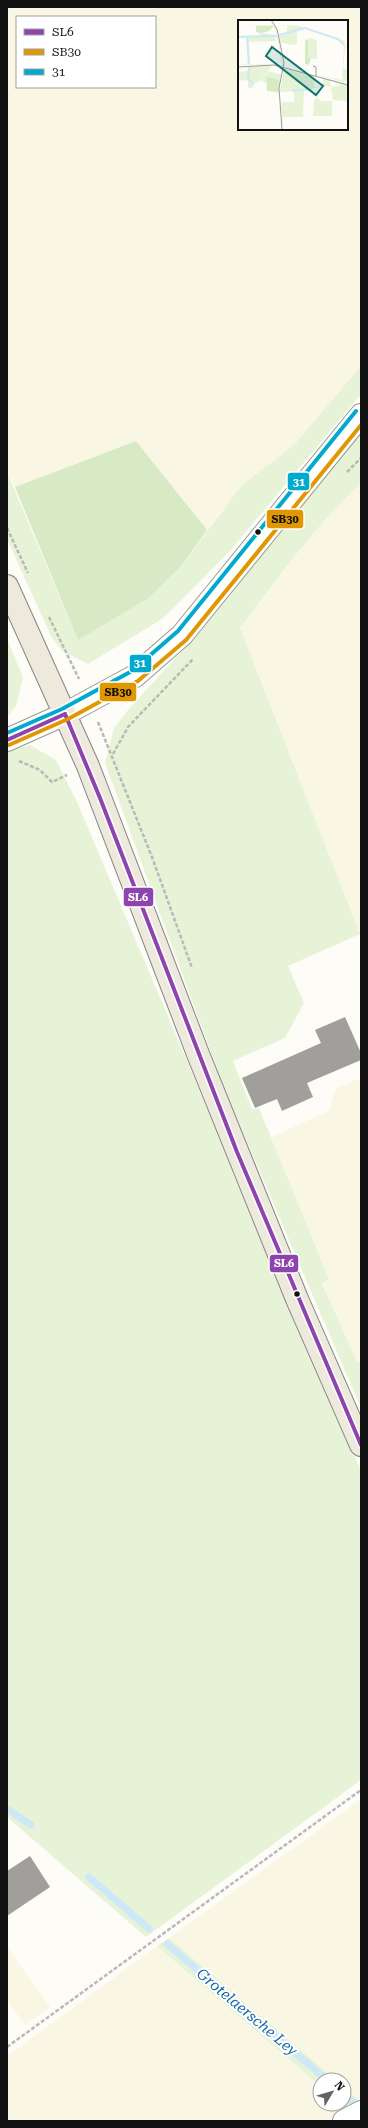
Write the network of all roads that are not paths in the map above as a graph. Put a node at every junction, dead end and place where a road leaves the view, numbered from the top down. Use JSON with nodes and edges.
{"nodes":[{"id":1,"x":361,"y":415,"type":"edge"},
{"id":2,"x":7,"y":586,"type":"edge"},
{"id":3,"x":65,"y":714,"type":"junction"},
{"id":4,"x":7,"y":740,"type":"edge"},
{"id":5,"x":361,"y":1445,"type":"edge"},
{"id":6,"x":361,"y":2112,"type":"edge"},
{"id":7,"x":344,"y":2121,"type":"edge"}],
"edges":[{"from":1,"to":3,"type":"street"},
{"from":2,"to":3,"type":"main road"},
{"from":3,"to":4,"type":"street"},
{"from":3,"to":5,"type":"main road"},
{"from":6,"to":7,"type":"street"}]}
